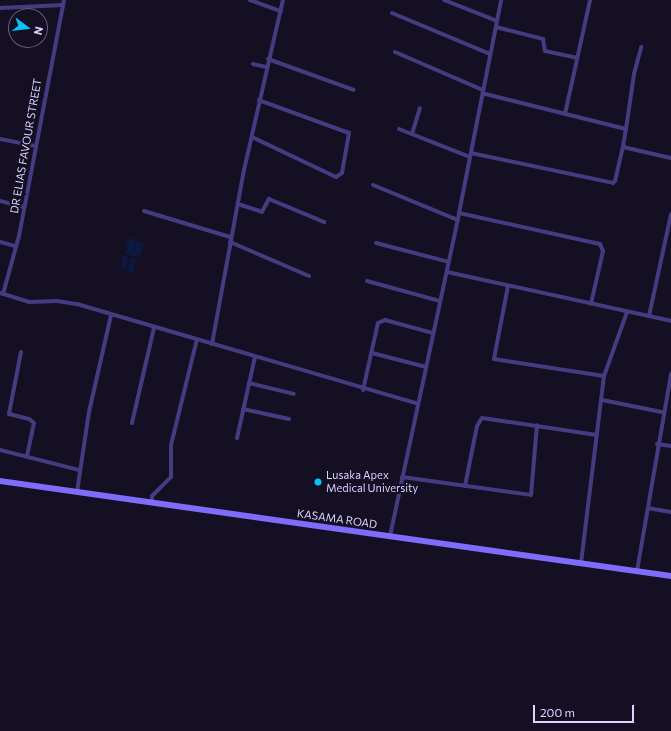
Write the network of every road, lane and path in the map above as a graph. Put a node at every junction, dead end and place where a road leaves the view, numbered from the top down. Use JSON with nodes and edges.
{"nodes":[{"id":1,"x":64,"y":0,"type":"edge"},
{"id":2,"x":250,"y":0,"type":"edge"},
{"id":3,"x":283,"y":0,"type":"edge"},
{"id":4,"x":444,"y":0,"type":"edge"},
{"id":5,"x":501,"y":0,"type":"edge"},
{"id":6,"x":590,"y":0,"type":"edge"},
{"id":7,"x":63,"y":5,"type":"junction"},
{"id":8,"x":0,"y":8,"type":"edge"},
{"id":9,"x":281,"y":11,"type":"junction"},
{"id":10,"x":392,"y":13,"type":"dead end"},
{"id":11,"x":497,"y":21,"type":"junction"},
{"id":12,"x":496,"y":27,"type":"junction"},
{"id":13,"x":641,"y":47,"type":"dead end"},
{"id":14,"x":395,"y":52,"type":"dead end"},
{"id":15,"x":490,"y":54,"type":"junction"},
{"id":16,"x":577,"y":58,"type":"junction"},
{"id":17,"x":268,"y":59,"type":"junction"},
{"id":18,"x":253,"y":64,"type":"dead end"},
{"id":19,"x":266,"y":67,"type":"junction"},
{"id":20,"x":354,"y":90,"type":"dead end"},
{"id":21,"x":482,"y":92,"type":"junction"},
{"id":22,"x":259,"y":100,"type":"junction"},
{"id":23,"x":420,"y":108,"type":"dead end"},
{"id":24,"x":565,"y":114,"type":"junction"},
{"id":25,"x":399,"y":129,"type":"dead end"},
{"id":26,"x":626,"y":129,"type":"junction"},
{"id":27,"x":412,"y":134,"type":"junction"},
{"id":28,"x":252,"y":137,"type":"junction"},
{"id":29,"x":0,"y":139,"type":"edge"},
{"id":30,"x":35,"y":146,"type":"junction"},
{"id":31,"x":623,"y":147,"type":"junction"},
{"id":32,"x":470,"y":155,"type":"junction"},
{"id":33,"x":671,"y":158,"type":"edge"},
{"id":34,"x":373,"y":185,"type":"dead end"},
{"id":35,"x":0,"y":201,"type":"edge"},
{"id":36,"x":238,"y":204,"type":"junction"},
{"id":37,"x":24,"y":207,"type":"junction"},
{"id":38,"x":144,"y":211,"type":"dead end"},
{"id":39,"x":460,"y":213,"type":"junction"},
{"id":40,"x":671,"y":214,"type":"edge"},
{"id":41,"x":458,"y":220,"type":"junction"},
{"id":42,"x":324,"y":222,"type":"dead end"},
{"id":43,"x":230,"y":237,"type":"junction"},
{"id":44,"x":0,"y":242,"type":"edge"},
{"id":45,"x":230,"y":242,"type":"junction"},
{"id":46,"x":376,"y":243,"type":"dead end"},
{"id":47,"x":16,"y":246,"type":"junction"},
{"id":48,"x":449,"y":262,"type":"junction"},
{"id":49,"x":447,"y":272,"type":"junction"},
{"id":50,"x":309,"y":276,"type":"dead end"},
{"id":51,"x":367,"y":281,"type":"dead end"},
{"id":52,"x":508,"y":286,"type":"junction"},
{"id":53,"x":2,"y":294,"type":"edge"},
{"id":54,"x":440,"y":301,"type":"junction"},
{"id":55,"x":590,"y":304,"type":"junction"},
{"id":56,"x":626,"y":312,"type":"junction"},
{"id":57,"x":111,"y":315,"type":"junction"},
{"id":58,"x":649,"y":316,"type":"junction"},
{"id":59,"x":671,"y":321,"type":"edge"},
{"id":60,"x":154,"y":328,"type":"junction"},
{"id":61,"x":433,"y":333,"type":"junction"},
{"id":62,"x":197,"y":339,"type":"junction"},
{"id":63,"x":212,"y":344,"type":"junction"},
{"id":64,"x":21,"y":352,"type":"dead end"},
{"id":65,"x":372,"y":353,"type":"junction"},
{"id":66,"x":255,"y":357,"type":"junction"},
{"id":67,"x":426,"y":367,"type":"junction"},
{"id":68,"x":671,"y":374,"type":"edge"},
{"id":69,"x":604,"y":376,"type":"junction"},
{"id":70,"x":670,"y":382,"type":"edge"},
{"id":71,"x":249,"y":383,"type":"junction"},
{"id":72,"x":363,"y":390,"type":"junction"},
{"id":73,"x":294,"y":394,"type":"dead end"},
{"id":74,"x":602,"y":400,"type":"junction"},
{"id":75,"x":418,"y":404,"type":"junction"},
{"id":76,"x":243,"y":409,"type":"junction"},
{"id":77,"x":662,"y":412,"type":"junction"},
{"id":78,"x":289,"y":419,"type":"dead end"},
{"id":79,"x":132,"y":423,"type":"dead end"},
{"id":80,"x":537,"y":425,"type":"junction"},
{"id":81,"x":598,"y":435,"type":"junction"},
{"id":82,"x":237,"y":438,"type":"dead end"},
{"id":83,"x":657,"y":444,"type":"junction"},
{"id":84,"x":671,"y":446,"type":"edge"},
{"id":85,"x":0,"y":450,"type":"edge"},
{"id":86,"x":27,"y":456,"type":"junction"},
{"id":87,"x":79,"y":470,"type":"junction"},
{"id":88,"x":402,"y":477,"type":"junction"},
{"id":89,"x":0,"y":481,"type":"edge"},
{"id":90,"x":465,"y":486,"type":"junction"},
{"id":91,"x":77,"y":492,"type":"junction"},
{"id":92,"x":152,"y":503,"type":"junction"},
{"id":93,"x":648,"y":508,"type":"junction"},
{"id":94,"x":671,"y":512,"type":"edge"},
{"id":95,"x":390,"y":536,"type":"junction"},
{"id":96,"x":581,"y":563,"type":"junction"},
{"id":97,"x":637,"y":571,"type":"junction"},
{"id":98,"x":671,"y":576,"type":"edge"}],
"edges":[{"from":1,"to":7,"type":"street","name":"DR ELIAS FAVOUR STREET"},
{"from":2,"to":9,"type":"street"},
{"from":3,"to":9,"type":"street"},
{"from":4,"to":11,"type":"street"},
{"from":5,"to":11,"type":"street"},
{"from":6,"to":16,"type":"street"},
{"from":7,"to":8,"type":"street"},
{"from":7,"to":30,"type":"street","name":"DR ELIAS FAVOUR STREET"},
{"from":9,"to":17,"type":"street"},
{"from":10,"to":15,"type":"street"},
{"from":11,"to":12,"type":"street"},
{"from":12,"to":15,"type":"street"},
{"from":12,"to":16,"type":"street"},
{"from":13,"to":26,"type":"street"},
{"from":14,"to":21,"type":"street"},
{"from":15,"to":21,"type":"street"},
{"from":16,"to":24,"type":"street"},
{"from":17,"to":19,"type":"street"},
{"from":17,"to":20,"type":"street"},
{"from":18,"to":19,"type":"street"},
{"from":19,"to":22,"type":"street"},
{"from":21,"to":24,"type":"street"},
{"from":21,"to":32,"type":"street"},
{"from":22,"to":28,"type":"street"},
{"from":22,"to":28,"type":"street"},
{"from":23,"to":27,"type":"street"},
{"from":24,"to":26,"type":"street"},
{"from":25,"to":27,"type":"street"},
{"from":26,"to":31,"type":"street"},
{"from":27,"to":32,"type":"street"},
{"from":28,"to":36,"type":"street"},
{"from":29,"to":30,"type":"street"},
{"from":30,"to":37,"type":"street","name":"DR ELIAS FAVOUR STREET"},
{"from":31,"to":32,"type":"street"},
{"from":31,"to":33,"type":"street"},
{"from":32,"to":39,"type":"street"},
{"from":34,"to":41,"type":"street"},
{"from":35,"to":37,"type":"street"},
{"from":36,"to":42,"type":"street"},
{"from":36,"to":43,"type":"street"},
{"from":37,"to":47,"type":"street","name":"DR ELIAS FAVOUR STREET"},
{"from":38,"to":43,"type":"street"},
{"from":39,"to":41,"type":"street"},
{"from":39,"to":55,"type":"street"},
{"from":40,"to":58,"type":"street"},
{"from":41,"to":48,"type":"street"},
{"from":43,"to":45,"type":"street"},
{"from":44,"to":47,"type":"street"},
{"from":45,"to":50,"type":"street"},
{"from":45,"to":63,"type":"street"},
{"from":46,"to":48,"type":"street"},
{"from":47,"to":53,"type":"street","name":"DR ELIAS FAVOUR STREET"},
{"from":48,"to":49,"type":"street"},
{"from":49,"to":52,"type":"street"},
{"from":49,"to":54,"type":"street"},
{"from":51,"to":54,"type":"street"},
{"from":52,"to":55,"type":"street"},
{"from":52,"to":69,"type":"street"},
{"from":53,"to":57,"type":"street"},
{"from":54,"to":61,"type":"street"},
{"from":55,"to":56,"type":"street"},
{"from":56,"to":58,"type":"street"},
{"from":56,"to":69,"type":"street"},
{"from":57,"to":60,"type":"street"},
{"from":57,"to":87,"type":"street"},
{"from":58,"to":59,"type":"street"},
{"from":60,"to":62,"type":"street"},
{"from":60,"to":79,"type":"street"},
{"from":61,"to":65,"type":"street"},
{"from":61,"to":67,"type":"street"},
{"from":62,"to":63,"type":"street"},
{"from":62,"to":92,"type":"street"},
{"from":63,"to":66,"type":"street"},
{"from":64,"to":86,"type":"street"},
{"from":65,"to":67,"type":"street"},
{"from":65,"to":72,"type":"street"},
{"from":66,"to":71,"type":"street"},
{"from":66,"to":72,"type":"street"},
{"from":67,"to":75,"type":"street"},
{"from":68,"to":70,"type":"street"},
{"from":69,"to":74,"type":"street"},
{"from":70,"to":77,"type":"street"},
{"from":71,"to":73,"type":"street"},
{"from":71,"to":76,"type":"street"},
{"from":72,"to":75,"type":"street"},
{"from":74,"to":77,"type":"street"},
{"from":74,"to":81,"type":"street"},
{"from":75,"to":88,"type":"street"},
{"from":76,"to":78,"type":"street"},
{"from":76,"to":82,"type":"street"},
{"from":77,"to":83,"type":"street"},
{"from":80,"to":81,"type":"street"},
{"from":80,"to":90,"type":"street"},
{"from":80,"to":90,"type":"street"},
{"from":81,"to":96,"type":"street"},
{"from":83,"to":84,"type":"street"},
{"from":83,"to":93,"type":"street"},
{"from":85,"to":86,"type":"street"},
{"from":86,"to":87,"type":"street"},
{"from":87,"to":91,"type":"street"},
{"from":88,"to":90,"type":"street"},
{"from":88,"to":95,"type":"street"},
{"from":89,"to":91,"type":"street","name":"KASAMA ROAD"},
{"from":91,"to":92,"type":"street","name":"KASAMA ROAD"},
{"from":92,"to":95,"type":"street","name":"KASAMA ROAD"},
{"from":93,"to":94,"type":"street"},
{"from":93,"to":97,"type":"street"},
{"from":95,"to":96,"type":"street","name":"KASAMA ROAD"},
{"from":96,"to":97,"type":"street","name":"KASAMA ROAD"},
{"from":97,"to":98,"type":"street","name":"KASAMA ROAD"}]}
